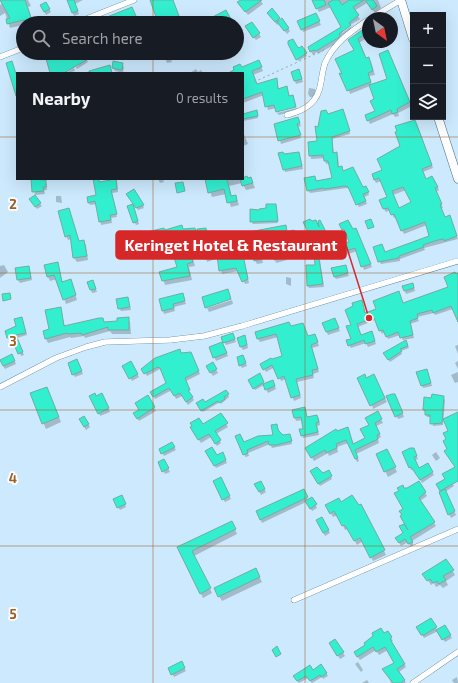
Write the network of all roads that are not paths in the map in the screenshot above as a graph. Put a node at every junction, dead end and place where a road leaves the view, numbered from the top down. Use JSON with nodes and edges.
{"nodes":[{"id":1,"x":134,"y":0,"type":"edge"},
{"id":2,"x":401,"y":0,"type":"edge"},
{"id":3,"x":381,"y":12,"type":"edge"},
{"id":4,"x":94,"y":16,"type":"edge"},
{"id":5,"x":362,"y":25,"type":"edge"},
{"id":6,"x":410,"y":29,"type":"edge"},
{"id":7,"x":16,"y":51,"type":"edge"},
{"id":8,"x":0,"y":57,"type":"edge"},
{"id":9,"x":287,"y":115,"type":"dead end"},
{"id":10,"x":439,"y":120,"type":"edge"},
{"id":11,"x":458,"y":179,"type":"edge"},
{"id":12,"x":458,"y":260,"type":"edge"},
{"id":13,"x":0,"y":387,"type":"edge"},
{"id":14,"x":458,"y":529,"type":"edge"},
{"id":15,"x":294,"y":600,"type":"dead end"},
{"id":16,"x":458,"y":652,"type":"edge"},
{"id":17,"x":413,"y":683,"type":"edge"}],
"edges":[{"from":1,"to":4,"type":"street"},
{"from":2,"to":3,"type":"street"},
{"from":2,"to":6,"type":"main road"},
{"from":5,"to":9,"type":"street"},
{"from":7,"to":8,"type":"street"},
{"from":10,"to":11,"type":"main road"},
{"from":12,"to":13,"type":"street"},
{"from":14,"to":15,"type":"street"},
{"from":16,"to":17,"type":"street"}]}
